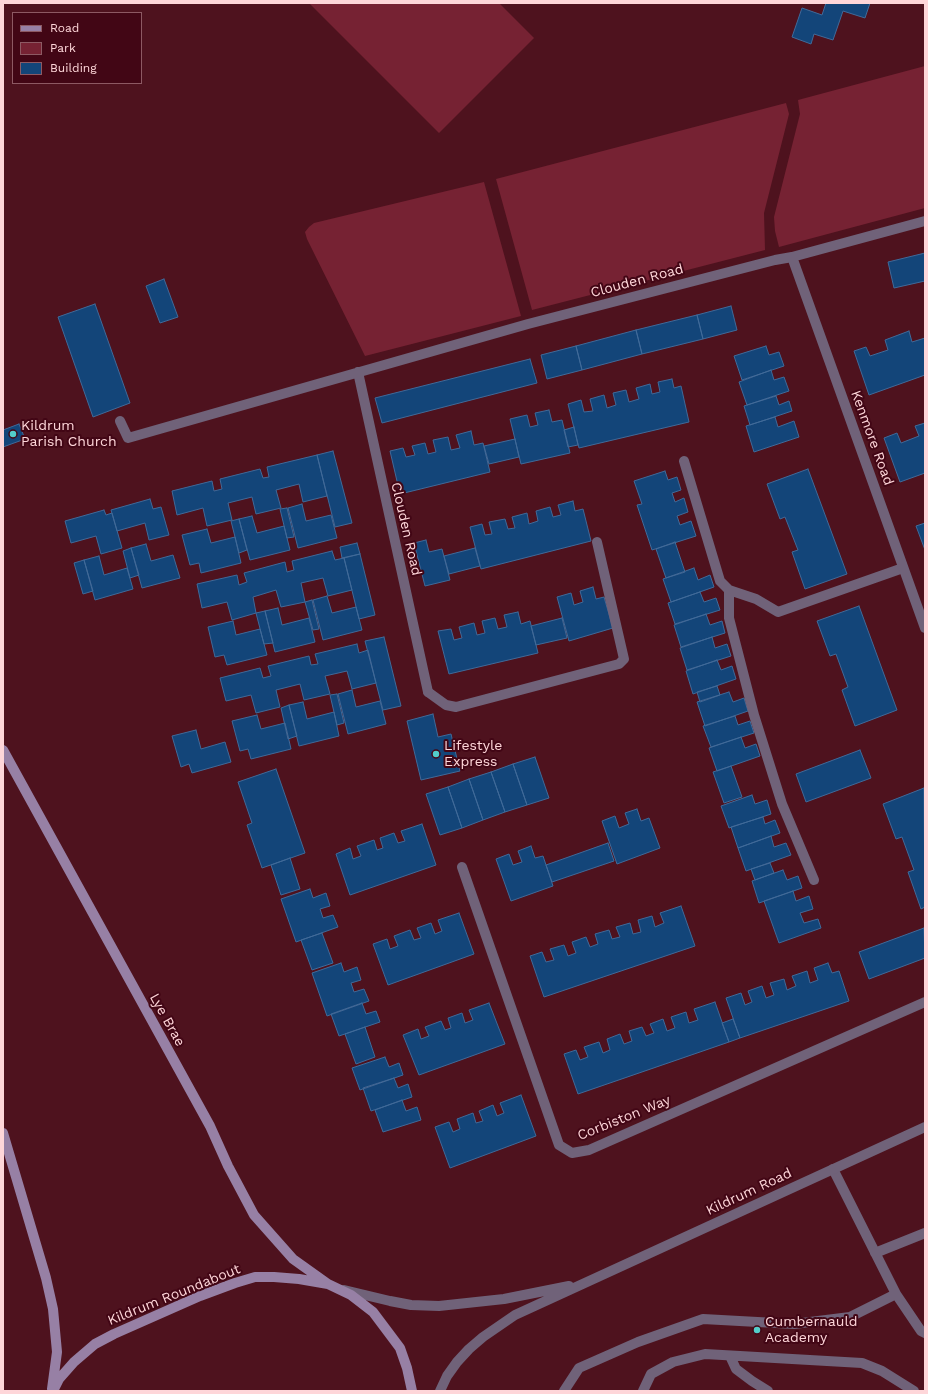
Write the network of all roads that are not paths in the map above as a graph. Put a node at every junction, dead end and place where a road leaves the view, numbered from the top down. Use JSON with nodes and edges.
{"nodes":[{"id":1,"x":925,"y":221,"type":"edge"},
{"id":2,"x":792,"y":257,"type":"junction"},
{"id":3,"x":358,"y":372,"type":"junction"},
{"id":4,"x":120,"y":421,"type":"dead end"},
{"id":5,"x":684,"y":462,"type":"dead end"},
{"id":6,"x":597,"y":542,"type":"dead end"},
{"id":7,"x":903,"y":568,"type":"junction"},
{"id":8,"x":730,"y":590,"type":"junction"},
{"id":9,"x":925,"y":628,"type":"edge"},
{"id":10,"x":3,"y":750,"type":"edge"},
{"id":11,"x":462,"y":867,"type":"dead end"},
{"id":12,"x":814,"y":880,"type":"dead end"},
{"id":13,"x":925,"y":1002,"type":"edge"},
{"id":14,"x":925,"y":1127,"type":"edge"},
{"id":15,"x":3,"y":1133,"type":"edge"},
{"id":16,"x":833,"y":1169,"type":"junction"},
{"id":17,"x":925,"y":1234,"type":"edge"},
{"id":18,"x":875,"y":1253,"type":"junction"},
{"id":19,"x":584,"y":1283,"type":"junction"},
{"id":20,"x":332,"y":1286,"type":"junction"},
{"id":21,"x":896,"y":1294,"type":"junction"},
{"id":22,"x":925,"y":1333,"type":"edge"},
{"id":23,"x":730,"y":1356,"type":"junction"},
{"id":24,"x":52,"y":1391,"type":"edge"},
{"id":25,"x":412,"y":1391,"type":"edge"},
{"id":26,"x":440,"y":1391,"type":"edge"},
{"id":27,"x":564,"y":1391,"type":"edge"},
{"id":28,"x":643,"y":1391,"type":"edge"},
{"id":29,"x":768,"y":1391,"type":"edge"},
{"id":30,"x":914,"y":1391,"type":"edge"}],
"edges":[{"from":1,"to":2,"type":"street","name":"Clouden Road"},
{"from":2,"to":3,"type":"street","name":"Clouden Road"},
{"from":2,"to":7,"type":"street","name":"Kenmore Road"},
{"from":3,"to":4,"type":"street","name":"Clouden Road"},
{"from":3,"to":6,"type":"street","name":"Clouden Road"},
{"from":5,"to":8,"type":"street"},
{"from":7,"to":8,"type":"street"},
{"from":7,"to":9,"type":"street","name":"Kenmore Road"},
{"from":8,"to":12,"type":"street"},
{"from":10,"to":20,"type":"main road","name":"Lye Brae"},
{"from":11,"to":13,"type":"street","name":"Corbiston Way"},
{"from":14,"to":16,"type":"street","name":"Kildrum Road"},
{"from":15,"to":24,"type":"main road"},
{"from":16,"to":18,"type":"street"},
{"from":16,"to":19,"type":"street","name":"Kildrum Road"},
{"from":17,"to":18,"type":"street"},
{"from":18,"to":21,"type":"street"},
{"from":19,"to":20,"type":"street","name":"Kildrum Road"},
{"from":19,"to":26,"type":"street","name":"Kildrum Road"},
{"from":20,"to":24,"type":"main road","name":"Kildrum Roundabout"},
{"from":20,"to":25,"type":"main road","name":"Kildrum Roundabout"},
{"from":21,"to":22,"type":"street"},
{"from":21,"to":27,"type":"street"},
{"from":23,"to":28,"type":"street"},
{"from":23,"to":29,"type":"street"},
{"from":23,"to":30,"type":"street"}]}
